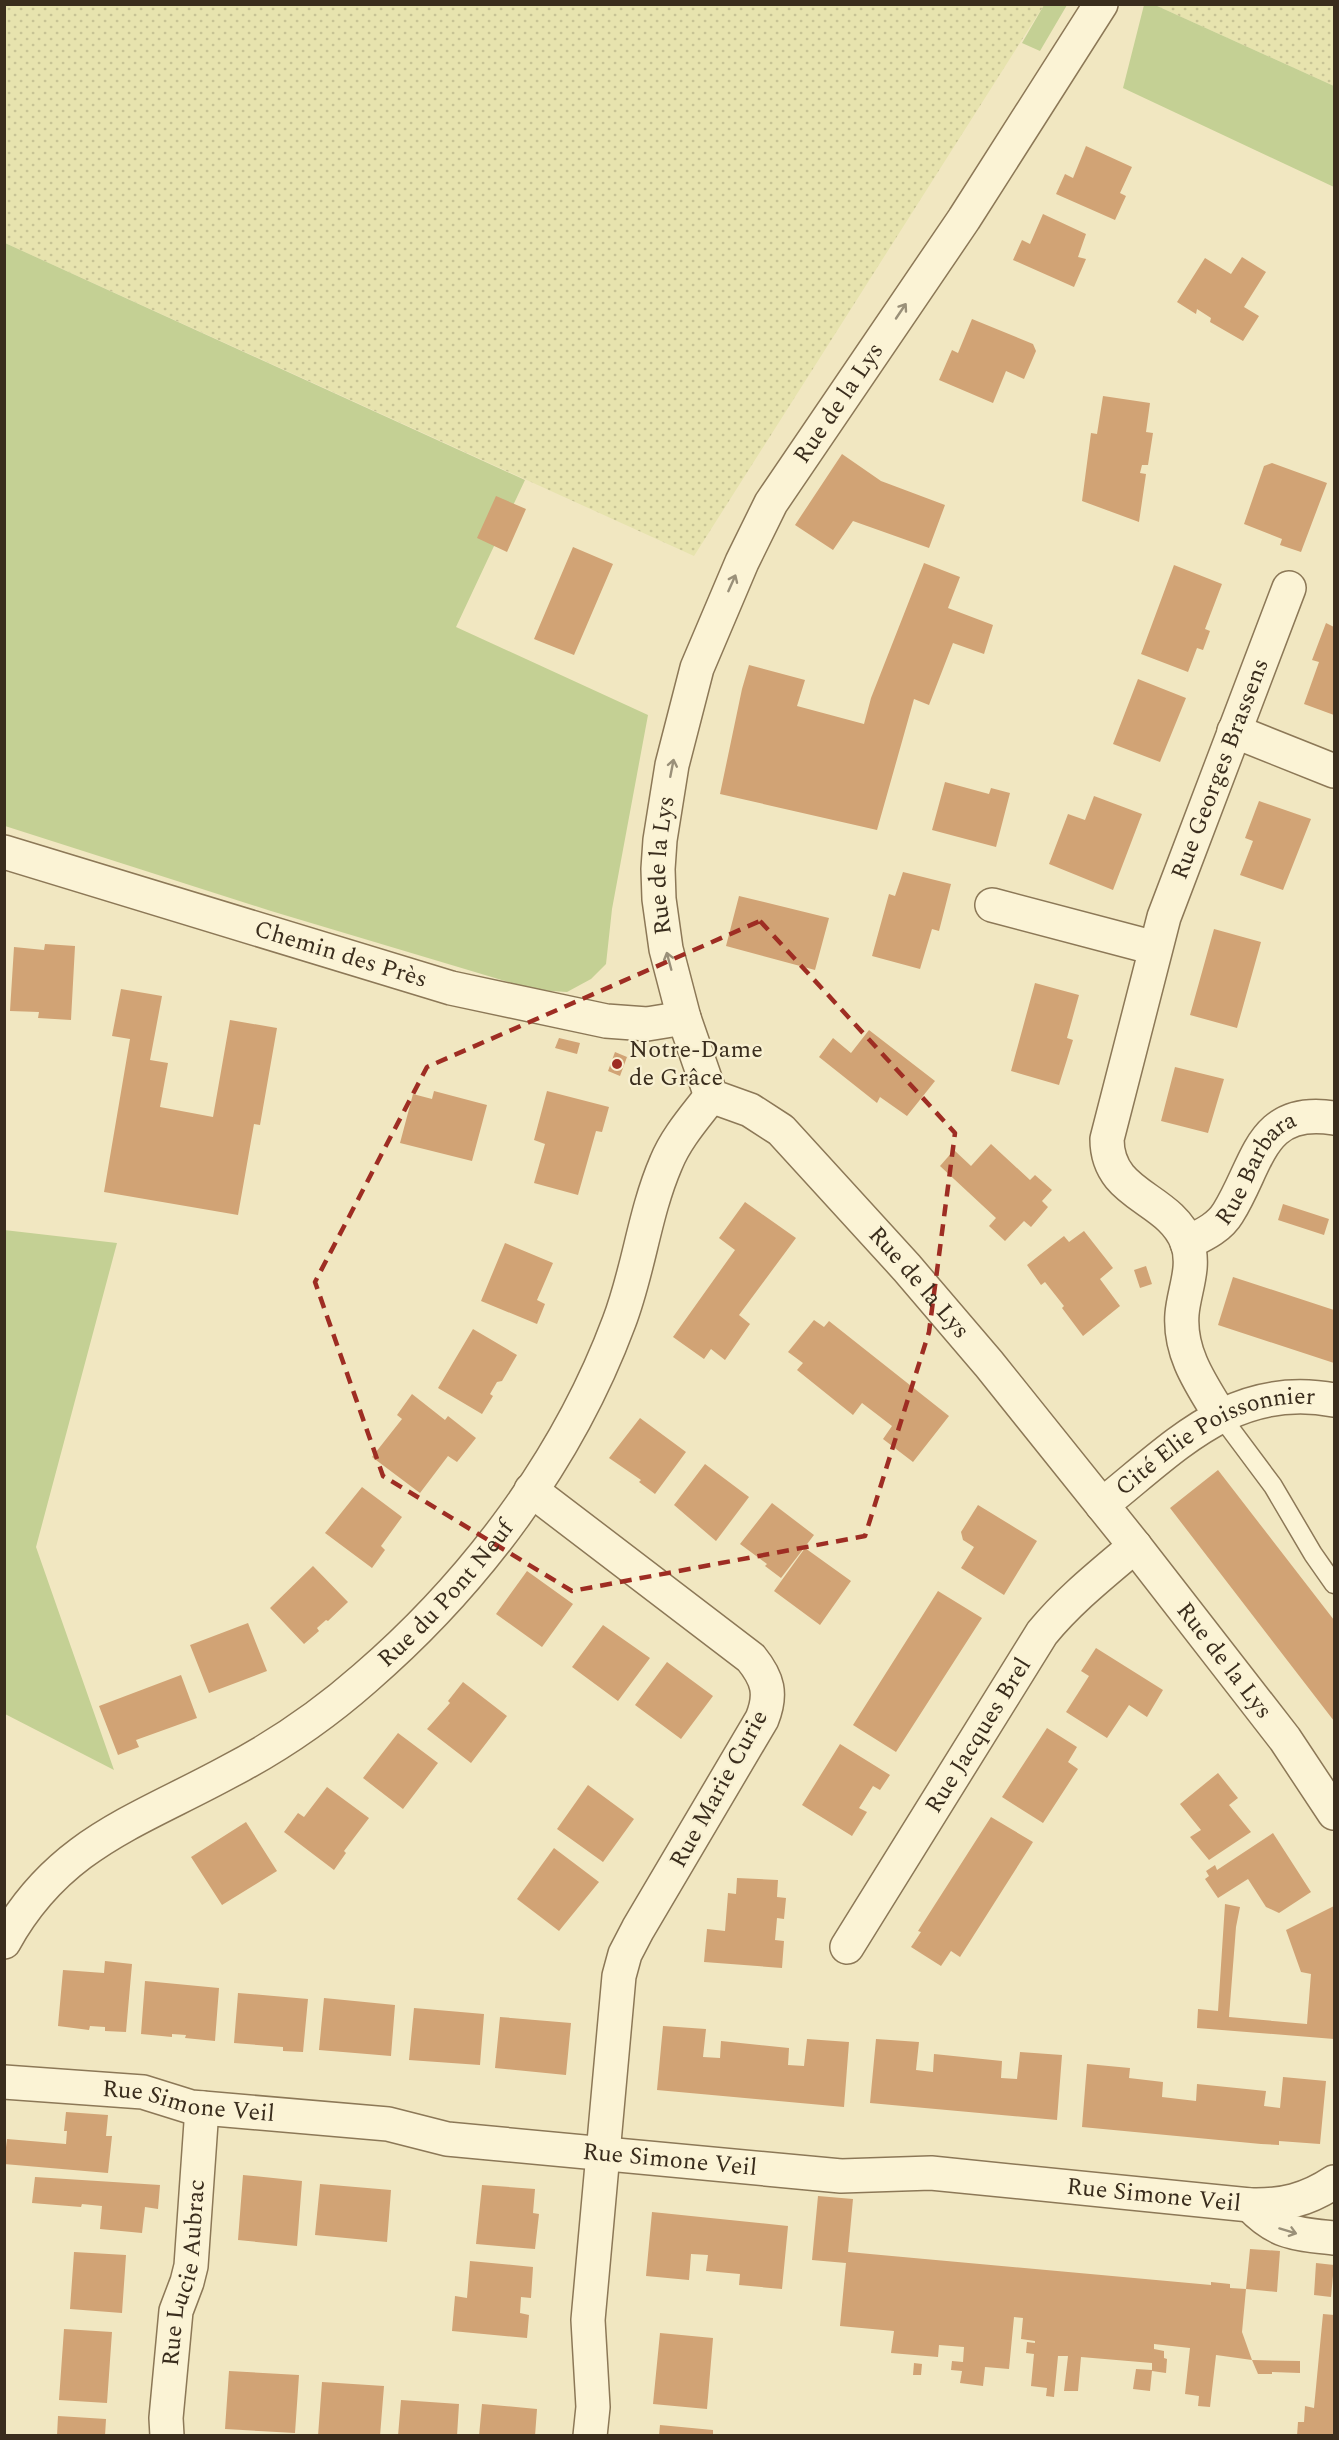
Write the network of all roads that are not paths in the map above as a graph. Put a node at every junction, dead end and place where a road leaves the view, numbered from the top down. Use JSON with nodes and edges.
{"nodes":[{"id":1,"x":1101,"y":4,"type":"edge"},
{"id":2,"x":1289,"y":588,"type":"dead end"},
{"id":3,"x":1234,"y":731,"type":"junction"},
{"id":4,"x":1335,"y":771,"type":"edge"},
{"id":5,"x":4,"y":852,"type":"edge"},
{"id":6,"x":992,"y":905,"type":"dead end"},
{"id":7,"x":1155,"y":948,"type":"junction"},
{"id":8,"x":684,"y":1018,"type":"junction"},
{"id":9,"x":711,"y":1096,"type":"junction"},
{"id":10,"x":1335,"y":1118,"type":"edge"},
{"id":11,"x":1187,"y":1243,"type":"junction"},
{"id":12,"x":1335,"y":1400,"type":"edge"},
{"id":13,"x":1220,"y":1415,"type":"junction"},
{"id":14,"x":531,"y":1490,"type":"junction"},
{"id":15,"x":1102,"y":1504,"type":"junction"},
{"id":16,"x":1135,"y":1546,"type":"junction"},
{"id":17,"x":1335,"y":1584,"type":"edge"},
{"id":18,"x":1335,"y":1813,"type":"edge"},
{"id":19,"x":4,"y":1942,"type":"edge"},
{"id":20,"x":847,"y":1947,"type":"dead end"},
{"id":21,"x":4,"y":2082,"type":"edge"},
{"id":22,"x":202,"y":2108,"type":"junction"},
{"id":23,"x":603,"y":2153,"type":"junction"},
{"id":24,"x":1335,"y":2182,"type":"edge"},
{"id":25,"x":1250,"y":2205,"type":"junction"},
{"id":26,"x":1335,"y":2238,"type":"edge"},
{"id":27,"x":167,"y":2436,"type":"edge"},
{"id":28,"x":590,"y":2436,"type":"edge"}],
"edges":[{"from":8,"to":1,"type":"street","name":"Rue de la Lys","one_way":true},
{"from":2,"to":3,"type":"street","name":"Rue Georges Brassens"},
{"from":3,"to":4,"type":"street"},
{"from":3,"to":7,"type":"street","name":"Rue Georges Brassens"},
{"from":5,"to":8,"type":"street","name":"Chemin des Près"},
{"from":6,"to":7,"type":"street"},
{"from":7,"to":11,"type":"street","name":"Rue Georges Brassens"},
{"from":8,"to":9,"type":"street","name":"Rue de la Lys"},
{"from":9,"to":14,"type":"street","name":"Rue du Pont Neuf"},
{"from":9,"to":15,"type":"street","name":"Rue de la Lys"},
{"from":10,"to":11,"type":"street","name":"Rue Barbara"},
{"from":11,"to":13,"type":"street","name":"Rue Georges Brassens"},
{"from":12,"to":13,"type":"street","name":"Cité Elie Poissonnier"},
{"from":13,"to":15,"type":"street","name":"Cité Elie Poissonnier"},
{"from":13,"to":17,"type":"lane"},
{"from":14,"to":19,"type":"street","name":"Rue du Pont Neuf"},
{"from":14,"to":23,"type":"street","name":"Rue Marie Curie"},
{"from":15,"to":16,"type":"street","name":"Rue de la Lys"},
{"from":16,"to":18,"type":"street","name":"Rue de la Lys"},
{"from":16,"to":20,"type":"street","name":"Rue Jacques Brel"},
{"from":21,"to":22,"type":"street","name":"Rue Simone Veil"},
{"from":22,"to":23,"type":"street","name":"Rue Simone Veil"},
{"from":22,"to":27,"type":"street","name":"Rue Lucie Aubrac"},
{"from":23,"to":25,"type":"street","name":"Rue Simone Veil"},
{"from":23,"to":28,"type":"street"},
{"from":24,"to":25,"type":"street","name":"Rue Simone Veil"},
{"from":25,"to":26,"type":"street","one_way":true}]}
